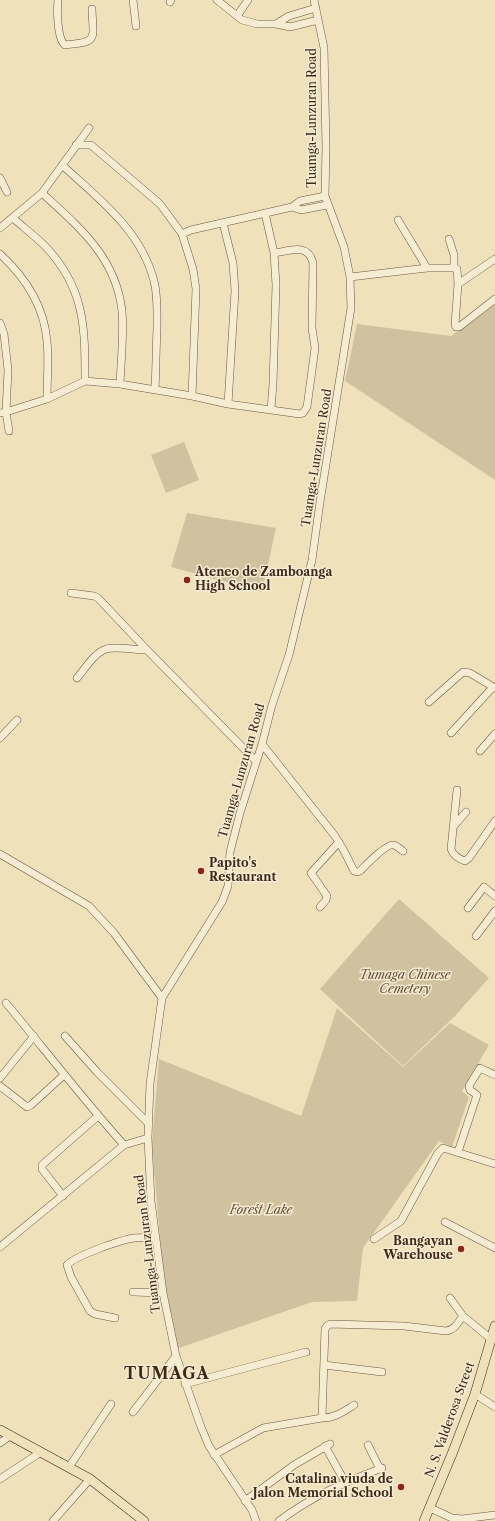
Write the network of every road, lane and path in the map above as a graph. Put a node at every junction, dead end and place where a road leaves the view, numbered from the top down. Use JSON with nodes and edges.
{"nodes":[{"id":1,"x":58,"y":0,"type":"edge"},
{"id":2,"x":133,"y":0,"type":"edge"},
{"id":3,"x":217,"y":0,"type":"edge"},
{"id":4,"x":248,"y":0,"type":"edge"},
{"id":5,"x":314,"y":0,"type":"edge"},
{"id":6,"x":316,"y":8,"type":"junction"},
{"id":7,"x":92,"y":10,"type":"dead end"},
{"id":8,"x":237,"y":16,"type":"junction"},
{"id":9,"x":318,"y":20,"type":"junction"},
{"id":10,"x":276,"y":24,"type":"junction"},
{"id":11,"x":136,"y":26,"type":"dead end"},
{"id":12,"x":89,"y":128,"type":"dead end"},
{"id":13,"x":76,"y":145,"type":"junction"},
{"id":14,"x":62,"y":165,"type":"junction"},
{"id":15,"x":0,"y":178,"type":"edge"},
{"id":16,"x":7,"y":192,"type":"dead end"},
{"id":17,"x":42,"y":193,"type":"junction"},
{"id":18,"x":324,"y":196,"type":"junction"},
{"id":19,"x":327,"y":205,"type":"junction"},
{"id":20,"x":292,"y":207,"type":"junction"},
{"id":21,"x":265,"y":214,"type":"junction"},
{"id":22,"x":13,"y":218,"type":"junction"},
{"id":23,"x":398,"y":220,"type":"dead end"},
{"id":24,"x":223,"y":223,"type":"junction"},
{"id":25,"x":0,"y":228,"type":"edge"},
{"id":26,"x":182,"y":234,"type":"junction"},
{"id":27,"x":449,"y":239,"type":"dead end"},
{"id":28,"x":0,"y":254,"type":"edge"},
{"id":29,"x":274,"y":254,"type":"junction"},
{"id":30,"x":495,"y":259,"type":"edge"},
{"id":31,"x":454,"y":267,"type":"junction"},
{"id":32,"x":427,"y":268,"type":"junction"},
{"id":33,"x":350,"y":277,"type":"junction"},
{"id":34,"x":458,"y":284,"type":"junction"},
{"id":35,"x":495,"y":299,"type":"edge"},
{"id":36,"x":0,"y":323,"type":"edge"},
{"id":37,"x":3,"y":353,"type":"edge"},
{"id":38,"x":4,"y":381,"type":"edge"},
{"id":39,"x":85,"y":381,"type":"junction"},
{"id":40,"x":120,"y":384,"type":"junction"},
{"id":41,"x":156,"y":390,"type":"junction"},
{"id":42,"x":192,"y":396,"type":"junction"},
{"id":43,"x":47,"y":399,"type":"junction"},
{"id":44,"x":228,"y":404,"type":"junction"},
{"id":45,"x":271,"y":409,"type":"junction"},
{"id":46,"x":3,"y":413,"type":"edge"},
{"id":47,"x":10,"y":431,"type":"dead end"},
{"id":48,"x":71,"y":593,"type":"dead end"},
{"id":49,"x":147,"y":650,"type":"junction"},
{"id":50,"x":77,"y":678,"type":"dead end"},
{"id":51,"x":494,"y":687,"type":"edge"},
{"id":52,"x":429,"y":702,"type":"dead end"},
{"id":53,"x":17,"y":720,"type":"dead end"},
{"id":54,"x":451,"y":734,"type":"dead end"},
{"id":55,"x":495,"y":734,"type":"edge"},
{"id":56,"x":0,"y":738,"type":"edge"},
{"id":57,"x":262,"y":744,"type":"junction"},
{"id":58,"x":480,"y":751,"type":"dead end"},
{"id":59,"x":256,"y":761,"type":"junction"},
{"id":60,"x":457,"y":790,"type":"dead end"},
{"id":61,"x":466,"y":812,"type":"dead end"},
{"id":62,"x":495,"y":821,"type":"edge"},
{"id":63,"x":454,"y":827,"type":"junction"},
{"id":64,"x":339,"y":842,"type":"junction"},
{"id":65,"x":403,"y":851,"type":"dead end"},
{"id":66,"x":0,"y":854,"type":"edge"},
{"id":67,"x":495,"y":896,"type":"edge"},
{"id":68,"x":320,"y":907,"type":"dead end"},
{"id":69,"x":468,"y":908,"type":"dead end"},
{"id":70,"x":495,"y":912,"type":"edge"},
{"id":71,"x":476,"y":936,"type":"dead end"},
{"id":72,"x":162,"y":998,"type":"junction"},
{"id":73,"x":6,"y":1003,"type":"dead end"},
{"id":74,"x":34,"y":1036,"type":"junction"},
{"id":75,"x":65,"y":1036,"type":"dead end"},
{"id":76,"x":64,"y":1075,"type":"junction"},
{"id":77,"x":495,"y":1075,"type":"edge"},
{"id":78,"x":0,"y":1078,"type":"edge"},
{"id":79,"x":0,"y":1086,"type":"edge"},
{"id":80,"x":98,"y":1116,"type":"junction"},
{"id":81,"x":149,"y":1124,"type":"junction"},
{"id":82,"x":148,"y":1138,"type":"junction"},
{"id":83,"x":124,"y":1145,"type":"junction"},
{"id":84,"x":458,"y":1152,"type":"junction"},
{"id":85,"x":495,"y":1164,"type":"edge"},
{"id":86,"x":63,"y":1196,"type":"junction"},
{"id":87,"x":445,"y":1222,"type":"dead end"},
{"id":88,"x":156,"y":1237,"type":"junction"},
{"id":89,"x":374,"y":1239,"type":"dead end"},
{"id":90,"x":0,"y":1247,"type":"edge"},
{"id":91,"x":495,"y":1248,"type":"edge"},
{"id":92,"x":133,"y":1292,"type":"dead end"},
{"id":93,"x":163,"y":1293,"type":"junction"},
{"id":94,"x":450,"y":1298,"type":"dead end"},
{"id":95,"x":463,"y":1316,"type":"junction"},
{"id":96,"x":115,"y":1318,"type":"dead end"},
{"id":97,"x":495,"y":1326,"type":"edge"},
{"id":98,"x":491,"y":1339,"type":"junction"},
{"id":99,"x":306,"y":1352,"type":"dead end"},
{"id":100,"x":176,"y":1356,"type":"junction"},
{"id":101,"x":324,"y":1365,"type":"junction"},
{"id":102,"x":382,"y":1372,"type":"dead end"},
{"id":103,"x":185,"y":1384,"type":"junction"},
{"id":104,"x":475,"y":1394,"type":"junction"},
{"id":105,"x":111,"y":1404,"type":"dead end"},
{"id":106,"x":354,"y":1405,"type":"dead end"},
{"id":107,"x":495,"y":1407,"type":"edge"},
{"id":108,"x":133,"y":1412,"type":"dead end"},
{"id":109,"x":322,"y":1418,"type":"junction"},
{"id":110,"x":0,"y":1430,"type":"edge"},
{"id":111,"x":11,"y":1435,"type":"junction"},
{"id":112,"x":0,"y":1443,"type":"edge"},
{"id":113,"x":368,"y":1445,"type":"dead end"},
{"id":114,"x":41,"y":1452,"type":"junction"},
{"id":115,"x":214,"y":1455,"type":"junction"},
{"id":116,"x":69,"y":1467,"type":"junction"},
{"id":117,"x":0,"y":1479,"type":"edge"},
{"id":118,"x":90,"y":1479,"type":"junction"},
{"id":119,"x":345,"y":1482,"type":"junction"},
{"id":120,"x":245,"y":1501,"type":"junction"},
{"id":121,"x":430,"y":1508,"type":"junction"},
{"id":122,"x":495,"y":1516,"type":"edge"},
{"id":123,"x":449,"y":1518,"type":"edge"},
{"id":124,"x":53,"y":1521,"type":"edge"},
{"id":125,"x":144,"y":1521,"type":"edge"},
{"id":126,"x":256,"y":1521,"type":"edge"},
{"id":127,"x":279,"y":1521,"type":"edge"},
{"id":128,"x":424,"y":1521,"type":"edge"}],
"edges":[{"from":1,"to":7,"type":"street"},
{"from":2,"to":11,"type":"street"},
{"from":3,"to":8,"type":"street"},
{"from":4,"to":8,"type":"street"},
{"from":5,"to":6,"type":"street","name":"Tuamga-Lunzuran Road"},
{"from":6,"to":9,"type":"street","name":"Tuamga-Lunzuran Road"},
{"from":6,"to":10,"type":"street"},
{"from":8,"to":10,"type":"street"},
{"from":9,"to":10,"type":"street"},
{"from":9,"to":18,"type":"street","name":"Tuamga-Lunzuran Road"},
{"from":12,"to":13,"type":"street"},
{"from":13,"to":14,"type":"street"},
{"from":13,"to":26,"type":"street"},
{"from":14,"to":17,"type":"street"},
{"from":14,"to":41,"type":"street"},
{"from":15,"to":16,"type":"street"},
{"from":17,"to":22,"type":"street"},
{"from":17,"to":40,"type":"street"},
{"from":18,"to":19,"type":"street","name":"Tuamga-Lunzuran Road"},
{"from":18,"to":20,"type":"street"},
{"from":19,"to":20,"type":"street"},
{"from":19,"to":33,"type":"street","name":"Tuamga-Lunzuran Road"},
{"from":20,"to":21,"type":"street"},
{"from":21,"to":24,"type":"street"},
{"from":21,"to":29,"type":"street"},
{"from":22,"to":25,"type":"street"},
{"from":22,"to":39,"type":"street"},
{"from":23,"to":32,"type":"street"},
{"from":24,"to":26,"type":"street"},
{"from":24,"to":44,"type":"street"},
{"from":26,"to":42,"type":"street"},
{"from":27,"to":31,"type":"street"},
{"from":28,"to":43,"type":"street"},
{"from":29,"to":45,"type":"street"},
{"from":29,"to":45,"type":"street"},
{"from":30,"to":34,"type":"street"},
{"from":31,"to":32,"type":"street"},
{"from":31,"to":34,"type":"street"},
{"from":32,"to":33,"type":"street"},
{"from":33,"to":57,"type":"street","name":"Tuamga-Lunzuran Road"},
{"from":34,"to":35,"type":"street"},
{"from":36,"to":37,"type":"street"},
{"from":37,"to":38,"type":"street"},
{"from":38,"to":46,"type":"street"},
{"from":39,"to":40,"type":"street"},
{"from":39,"to":43,"type":"street"},
{"from":40,"to":41,"type":"street"},
{"from":41,"to":42,"type":"street"},
{"from":42,"to":44,"type":"street"},
{"from":43,"to":46,"type":"street"},
{"from":44,"to":45,"type":"street"},
{"from":46,"to":47,"type":"street"},
{"from":48,"to":49,"type":"street"},
{"from":49,"to":50,"type":"street"},
{"from":49,"to":59,"type":"street"},
{"from":51,"to":52,"type":"street"},
{"from":51,"to":54,"type":"street"},
{"from":53,"to":56,"type":"street"},
{"from":55,"to":58,"type":"street"},
{"from":57,"to":59,"type":"street","name":"Tuamga-Lunzuran Road"},
{"from":57,"to":64,"type":"street"},
{"from":59,"to":72,"type":"street","name":"Tuamga-Lunzuran Road"},
{"from":60,"to":63,"type":"street"},
{"from":61,"to":63,"type":"street"},
{"from":62,"to":63,"type":"street"},
{"from":64,"to":65,"type":"street"},
{"from":64,"to":68,"type":"street"},
{"from":66,"to":72,"type":"street"},
{"from":67,"to":69,"type":"street"},
{"from":70,"to":71,"type":"street"},
{"from":72,"to":81,"type":"street","name":"Tuamga-Lunzuran Road"},
{"from":73,"to":74,"type":"street"},
{"from":74,"to":76,"type":"street"},
{"from":74,"to":78,"type":"street"},
{"from":75,"to":81,"type":"street"},
{"from":76,"to":79,"type":"street"},
{"from":76,"to":80,"type":"street"},
{"from":77,"to":84,"type":"street"},
{"from":80,"to":83,"type":"street"},
{"from":80,"to":86,"type":"street"},
{"from":81,"to":82,"type":"street","name":"Tuamga-Lunzuran Road"},
{"from":82,"to":83,"type":"street"},
{"from":82,"to":88,"type":"street","name":"Tuamga-Lunzuran Road"},
{"from":83,"to":86,"type":"street"},
{"from":84,"to":85,"type":"street"},
{"from":84,"to":89,"type":"street"},
{"from":86,"to":90,"type":"street"},
{"from":87,"to":91,"type":"street"},
{"from":88,"to":93,"type":"street","name":"Tuamga-Lunzuran Road"},
{"from":88,"to":96,"type":"street"},
{"from":92,"to":93,"type":"street"},
{"from":93,"to":100,"type":"street","name":"Tuamga-Lunzuran Road"},
{"from":94,"to":95,"type":"street"},
{"from":95,"to":98,"type":"street"},
{"from":95,"to":101,"type":"street"},
{"from":97,"to":98,"type":"main road","name":"N. S. Valderosa Street"},
{"from":98,"to":104,"type":"main road","name":"N. S. Valderosa Street"},
{"from":99,"to":103,"type":"street"},
{"from":100,"to":103,"type":"street","name":"Tuamga-Lunzuran Road"},
{"from":100,"to":108,"type":"street"},
{"from":101,"to":102,"type":"street"},
{"from":101,"to":109,"type":"street"},
{"from":103,"to":115,"type":"street","name":"Tuamga-Lunzuran Road"},
{"from":104,"to":107,"type":"street"},
{"from":104,"to":121,"type":"main road","name":"N. S. Valderosa Street"},
{"from":105,"to":116,"type":"street"},
{"from":106,"to":109,"type":"street"},
{"from":109,"to":115,"type":"street"},
{"from":110,"to":111,"type":"main road"},
{"from":111,"to":112,"type":"street"},
{"from":111,"to":114,"type":"main road"},
{"from":113,"to":119,"type":"street"},
{"from":114,"to":116,"type":"main road"},
{"from":114,"to":117,"type":"street"},
{"from":115,"to":120,"type":"street","name":"Tuamga-Lunzuran Road"},
{"from":116,"to":118,"type":"main road"},
{"from":118,"to":124,"type":"street"},
{"from":118,"to":125,"type":"main road"},
{"from":119,"to":120,"type":"street"},
{"from":119,"to":127,"type":"street"},
{"from":120,"to":126,"type":"street","name":"Tuamga-Lunzuran Road"},
{"from":121,"to":123,"type":"street"},
{"from":121,"to":128,"type":"main road","name":"N. S. Valderosa Street"},
{"from":122,"to":123,"type":"street"}]}
